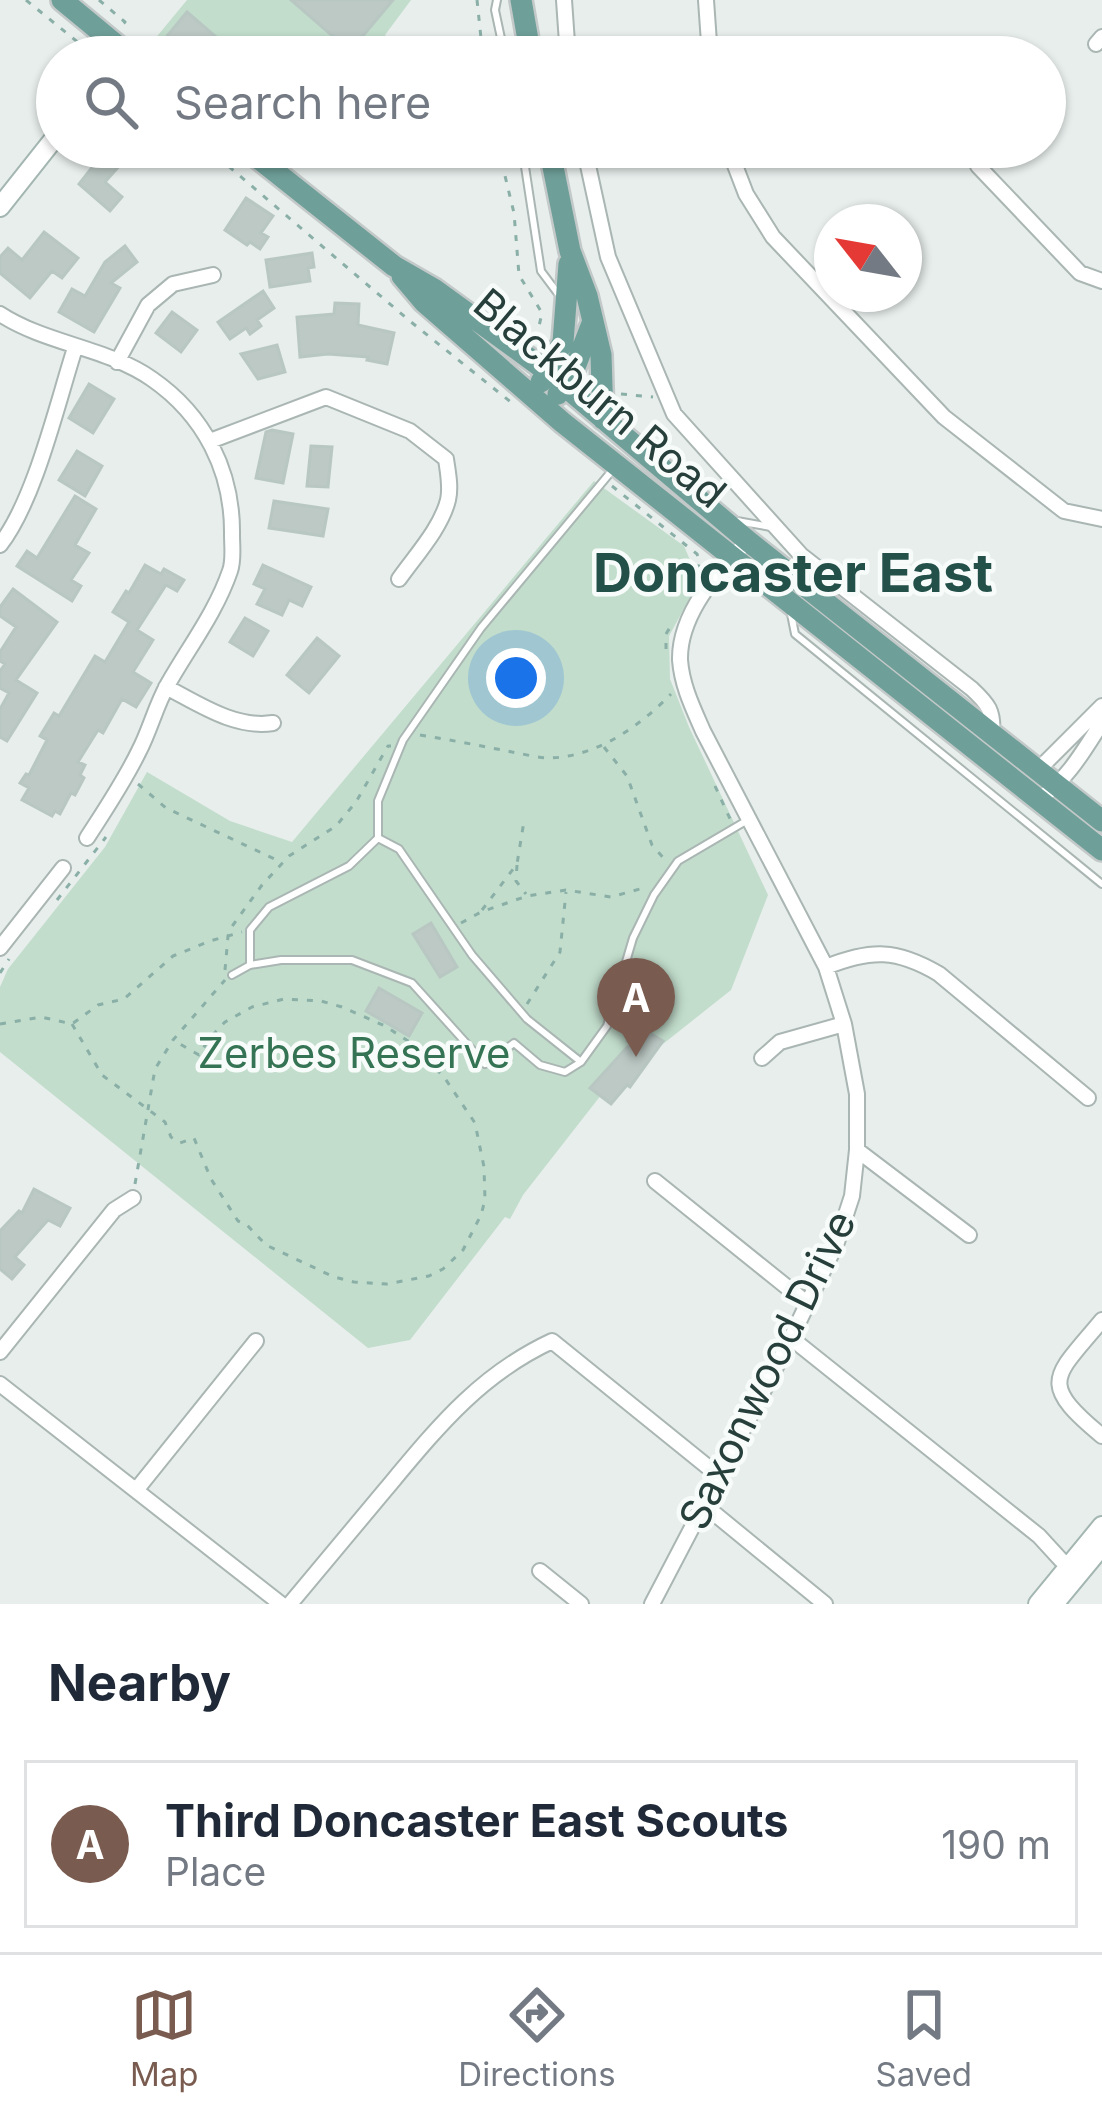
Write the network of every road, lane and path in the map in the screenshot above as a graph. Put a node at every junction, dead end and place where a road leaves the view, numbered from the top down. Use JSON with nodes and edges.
{"nodes":[{"id":1,"x":26,"y":0,"type":"edge"},
{"id":2,"x":62,"y":0,"type":"edge"},
{"id":3,"x":478,"y":0,"type":"edge"},
{"id":4,"x":497,"y":0,"type":"edge"},
{"id":5,"x":521,"y":0,"type":"edge"},
{"id":6,"x":564,"y":0,"type":"edge"},
{"id":7,"x":706,"y":0,"type":"edge"},
{"id":8,"x":69,"y":36,"type":"edge"},
{"id":9,"x":103,"y":36,"type":"edge"},
{"id":10,"x":481,"y":36,"type":"edge"},
{"id":11,"x":501,"y":36,"type":"edge"},
{"id":12,"x":527,"y":36,"type":"edge"},
{"id":13,"x":567,"y":36,"type":"edge"},
{"id":14,"x":709,"y":36,"type":"edge"},
{"id":15,"x":36,"y":162,"type":"edge"},
{"id":16,"x":231,"y":168,"type":"edge"},
{"id":17,"x":270,"y":168,"type":"edge"},
{"id":18,"x":503,"y":168,"type":"edge"},
{"id":19,"x":525,"y":168,"type":"edge"},
{"id":20,"x":553,"y":168,"type":"edge"},
{"id":21,"x":589,"y":168,"type":"edge"},
{"id":22,"x":736,"y":168,"type":"edge"},
{"id":23,"x":980,"y":168,"type":"edge"},
{"id":24,"x":0,"y":207,"type":"edge"},
{"id":25,"x":570,"y":251,"type":"junction"},
{"id":26,"x":394,"y":266,"type":"junction"},
{"id":27,"x":213,"y":275,"type":"dead end"},
{"id":28,"x":1102,"y":281,"type":"edge"},
{"id":29,"x":568,"y":308,"type":"junction"},
{"id":30,"x":0,"y":314,"type":"edge"},
{"id":31,"x":593,"y":321,"type":"junction"},
{"id":32,"x":75,"y":348,"type":"junction"},
{"id":33,"x":117,"y":362,"type":"junction"},
{"id":34,"x":556,"y":372,"type":"junction"},
{"id":35,"x":602,"y":392,"type":"junction"},
{"id":36,"x":667,"y":398,"type":"junction"},
{"id":37,"x":538,"y":407,"type":"junction"},
{"id":38,"x":603,"y":418,"type":"junction"},
{"id":39,"x":210,"y":441,"type":"junction"},
{"id":40,"x":610,"y":472,"type":"junction"},
{"id":41,"x":716,"y":515,"type":"junction"},
{"id":42,"x":1102,"y":519,"type":"edge"},
{"id":43,"x":776,"y":528,"type":"junction"},
{"id":44,"x":748,"y":541,"type":"junction"},
{"id":45,"x":0,"y":545,"type":"edge"},
{"id":46,"x":730,"y":558,"type":"junction"},
{"id":47,"x":696,"y":573,"type":"dead end"},
{"id":48,"x":399,"y":579,"type":"dead end"},
{"id":49,"x":788,"y":604,"type":"junction"},
{"id":50,"x":166,"y":688,"type":"junction"},
{"id":51,"x":673,"y":692,"type":"dead end"},
{"id":52,"x":1102,"y":706,"type":"edge"},
{"id":53,"x":1102,"y":722,"type":"edge"},
{"id":54,"x":274,"y":723,"type":"dead end"},
{"id":55,"x":417,"y":734,"type":"dead end"},
{"id":56,"x":992,"y":734,"type":"junction"},
{"id":57,"x":602,"y":744,"type":"junction"},
{"id":58,"x":398,"y":748,"type":"junction"},
{"id":59,"x":1036,"y":770,"type":"junction"},
{"id":60,"x":139,"y":778,"type":"dead end"},
{"id":61,"x":1058,"y":786,"type":"junction"},
{"id":62,"x":1035,"y":798,"type":"junction"},
{"id":63,"x":749,"y":820,"type":"junction"},
{"id":64,"x":1102,"y":820,"type":"edge"},
{"id":65,"x":524,"y":821,"type":"dead end"},
{"id":66,"x":113,"y":824,"type":"dead end"},
{"id":67,"x":87,"y":838,"type":"dead end"},
{"id":68,"x":379,"y":838,"type":"junction"},
{"id":69,"x":1102,"y":850,"type":"edge"},
{"id":70,"x":283,"y":862,"type":"junction"},
{"id":71,"x":517,"y":864,"type":"junction"},
{"id":72,"x":674,"y":867,"type":"junction"},
{"id":73,"x":63,"y":868,"type":"dead end"},
{"id":74,"x":1102,"y":884,"type":"edge"},
{"id":75,"x":566,"y":890,"type":"junction"},
{"id":76,"x":527,"y":896,"type":"junction"},
{"id":77,"x":654,"y":896,"type":"junction"},
{"id":78,"x":55,"y":902,"type":"dead end"},
{"id":79,"x":481,"y":912,"type":"junction"},
{"id":80,"x":453,"y":928,"type":"junction"},
{"id":81,"x":250,"y":930,"type":"junction"},
{"id":82,"x":228,"y":936,"type":"junction"},
{"id":83,"x":7,"y":950,"type":"edge"},
{"id":84,"x":250,"y":964,"type":"junction"},
{"id":85,"x":826,"y":967,"type":"junction"},
{"id":86,"x":0,"y":973,"type":"edge"},
{"id":87,"x":228,"y":977,"type":"junction"},
{"id":88,"x":522,"y":1012,"type":"junction"},
{"id":89,"x":0,"y":1024,"type":"edge"},
{"id":90,"x":72,"y":1024,"type":"junction"},
{"id":91,"x":844,"y":1024,"type":"junction"},
{"id":92,"x":173,"y":1040,"type":"junction"},
{"id":93,"x":762,"y":1058,"type":"dead end"},
{"id":94,"x":581,"y":1062,"type":"junction"},
{"id":95,"x":1088,"y":1098,"type":"dead end"},
{"id":96,"x":147,"y":1111,"type":"junction"},
{"id":97,"x":857,"y":1150,"type":"junction"},
{"id":98,"x":655,"y":1181,"type":"dead end"},
{"id":99,"x":134,"y":1198,"type":"joint"},
{"id":100,"x":969,"y":1235,"type":"dead end"},
{"id":101,"x":808,"y":1304,"type":"junction"},
{"id":102,"x":1102,"y":1320,"type":"edge"},
{"id":103,"x":791,"y":1338,"type":"junction"},
{"id":104,"x":256,"y":1341,"type":"dead end"},
{"id":105,"x":0,"y":1352,"type":"edge"},
{"id":106,"x":0,"y":1384,"type":"edge"},
{"id":107,"x":1102,"y":1436,"type":"edge"},
{"id":108,"x":718,"y":1476,"type":"junction"},
{"id":109,"x":137,"y":1489,"type":"junction"},
{"id":110,"x":704,"y":1505,"type":"junction"},
{"id":111,"x":1101,"y":1537,"type":"edge"},
{"id":112,"x":1075,"y":1565,"type":"junction"},
{"id":113,"x":540,"y":1571,"type":"dead end"},
{"id":114,"x":285,"y":1604,"type":"edge"},
{"id":115,"x":581,"y":1604,"type":"edge"},
{"id":116,"x":652,"y":1604,"type":"edge"},
{"id":117,"x":825,"y":1604,"type":"edge"},
{"id":118,"x":1038,"y":1604,"type":"edge"},
{"id":119,"x":1054,"y":1604,"type":"edge"}],
"edges":[{"from":1,"to":8,"type":"path"},
{"from":2,"to":9,"type":"main road"},
{"from":3,"to":10,"type":"path"},
{"from":4,"to":11,"type":"lane"},
{"from":5,"to":12,"type":"main road"},
{"from":6,"to":13,"type":"street"},
{"from":7,"to":14,"type":"street"},
{"from":15,"to":24,"type":"main road"},
{"from":16,"to":37,"type":"path"},
{"from":17,"to":26,"type":"main road","name":"Blackburn Road"},
{"from":18,"to":34,"type":"path"},
{"from":19,"to":29,"type":"lane"},
{"from":20,"to":25,"type":"main road"},
{"from":21,"to":36,"type":"street"},
{"from":22,"to":42,"type":"street"},
{"from":23,"to":28,"type":"street"},
{"from":25,"to":29,"type":"main road"},
{"from":25,"to":31,"type":"main road"},
{"from":26,"to":34,"type":"main road","name":"Blackburn Road"},
{"from":26,"to":37,"type":"main road","name":"Blackburn Road"},
{"from":27,"to":33,"type":"street"},
{"from":29,"to":34,"type":"main road"},
{"from":30,"to":32,"type":"street"},
{"from":31,"to":34,"type":"main road"},
{"from":31,"to":35,"type":"main road"},
{"from":32,"to":33,"type":"street"},
{"from":32,"to":45,"type":"street"},
{"from":33,"to":39,"type":"street"},
{"from":34,"to":37,"type":"main road"},
{"from":34,"to":38,"type":"main road","name":"Blackburn Road"},
{"from":35,"to":36,"type":"path"},
{"from":35,"to":38,"type":"main road"},
{"from":36,"to":43,"type":"street"},
{"from":37,"to":40,"type":"main road","name":"Blackburn Road"},
{"from":38,"to":41,"type":"main road","name":"Blackburn Road"},
{"from":39,"to":48,"type":"street"},
{"from":39,"to":50,"type":"street"},
{"from":40,"to":46,"type":"main road","name":"Blackburn Road"},
{"from":40,"to":47,"type":"path"},
{"from":40,"to":58,"type":"lane"},
{"from":41,"to":43,"type":"lane"},
{"from":41,"to":44,"type":"main road","name":"Blackburn Road"},
{"from":43,"to":56,"type":"street"},
{"from":44,"to":46,"type":"street","name":"Saxonwood Drive"},
{"from":44,"to":56,"type":"main road","name":"Blackburn Road"},
{"from":46,"to":49,"type":"main road","name":"Blackburn Road"},
{"from":46,"to":63,"type":"street","name":"Saxonwood Drive"},
{"from":49,"to":62,"type":"main road","name":"Blackburn Road"},
{"from":49,"to":74,"type":"lane"},
{"from":50,"to":54,"type":"street"},
{"from":50,"to":67,"type":"street"},
{"from":51,"to":57,"type":"path"},
{"from":52,"to":59,"type":"street"},
{"from":53,"to":61,"type":"street"},
{"from":55,"to":57,"type":"path"},
{"from":56,"to":59,"type":"main road","name":"Blackburn Road"},
{"from":57,"to":72,"type":"path"},
{"from":58,"to":68,"type":"lane"},
{"from":58,"to":70,"type":"path"},
{"from":59,"to":61,"type":"main road","name":"Blackburn Road"},
{"from":59,"to":62,"type":"street"},
{"from":60,"to":70,"type":"path"},
{"from":61,"to":62,"type":"street"},
{"from":61,"to":64,"type":"main road","name":"Blackburn Road"},
{"from":62,"to":69,"type":"main road","name":"Blackburn Road"},
{"from":63,"to":72,"type":"lane"},
{"from":63,"to":85,"type":"street","name":"Saxonwood Drive"},
{"from":65,"to":71,"type":"path"},
{"from":66,"to":78,"type":"path"},
{"from":68,"to":80,"type":"lane"},
{"from":68,"to":81,"type":"lane"},
{"from":70,"to":82,"type":"path"},
{"from":71,"to":76,"type":"path"},
{"from":71,"to":79,"type":"path"},
{"from":72,"to":77,"type":"lane"},
{"from":73,"to":83,"type":"street"},
{"from":75,"to":76,"type":"path"},
{"from":75,"to":77,"type":"path"},
{"from":75,"to":88,"type":"path"},
{"from":76,"to":79,"type":"path"},
{"from":77,"to":94,"type":"lane"},
{"from":79,"to":80,"type":"path"},
{"from":80,"to":88,"type":"lane"},
{"from":81,"to":82,"type":"path"},
{"from":81,"to":84,"type":"lane"},
{"from":82,"to":87,"type":"path"},
{"from":82,"to":90,"type":"path"},
{"from":83,"to":86,"type":"path"},
{"from":84,"to":87,"type":"lane"},
{"from":84,"to":94,"type":"lane"},
{"from":85,"to":91,"type":"street","name":"Saxonwood Drive"},
{"from":85,"to":95,"type":"street"},
{"from":87,"to":92,"type":"path"},
{"from":88,"to":94,"type":"lane"},
{"from":89,"to":90,"type":"path"},
{"from":90,"to":96,"type":"path"},
{"from":91,"to":93,"type":"street"},
{"from":91,"to":97,"type":"street","name":"Saxonwood Drive"},
{"from":92,"to":96,"type":"path"},
{"from":92,"to":96,"type":"path"},
{"from":96,"to":99,"type":"path"},
{"from":97,"to":100,"type":"street"},
{"from":97,"to":101,"type":"street","name":"Saxonwood Drive"},
{"from":98,"to":101,"type":"street"},
{"from":99,"to":105,"type":"street"},
{"from":101,"to":103,"type":"street","name":"Saxonwood Drive"},
{"from":102,"to":107,"type":"street"},
{"from":103,"to":108,"type":"street","name":"Saxonwood Drive"},
{"from":103,"to":112,"type":"street"},
{"from":104,"to":109,"type":"street"},
{"from":106,"to":109,"type":"street"},
{"from":108,"to":110,"type":"street","name":"Saxonwood Drive"},
{"from":108,"to":114,"type":"street"},
{"from":109,"to":114,"type":"street"},
{"from":110,"to":116,"type":"street","name":"Saxonwood Drive"},
{"from":110,"to":117,"type":"street"},
{"from":111,"to":112,"type":"main road"},
{"from":112,"to":118,"type":"main road"},
{"from":112,"to":119,"type":"main road"},
{"from":113,"to":115,"type":"street"}]}
